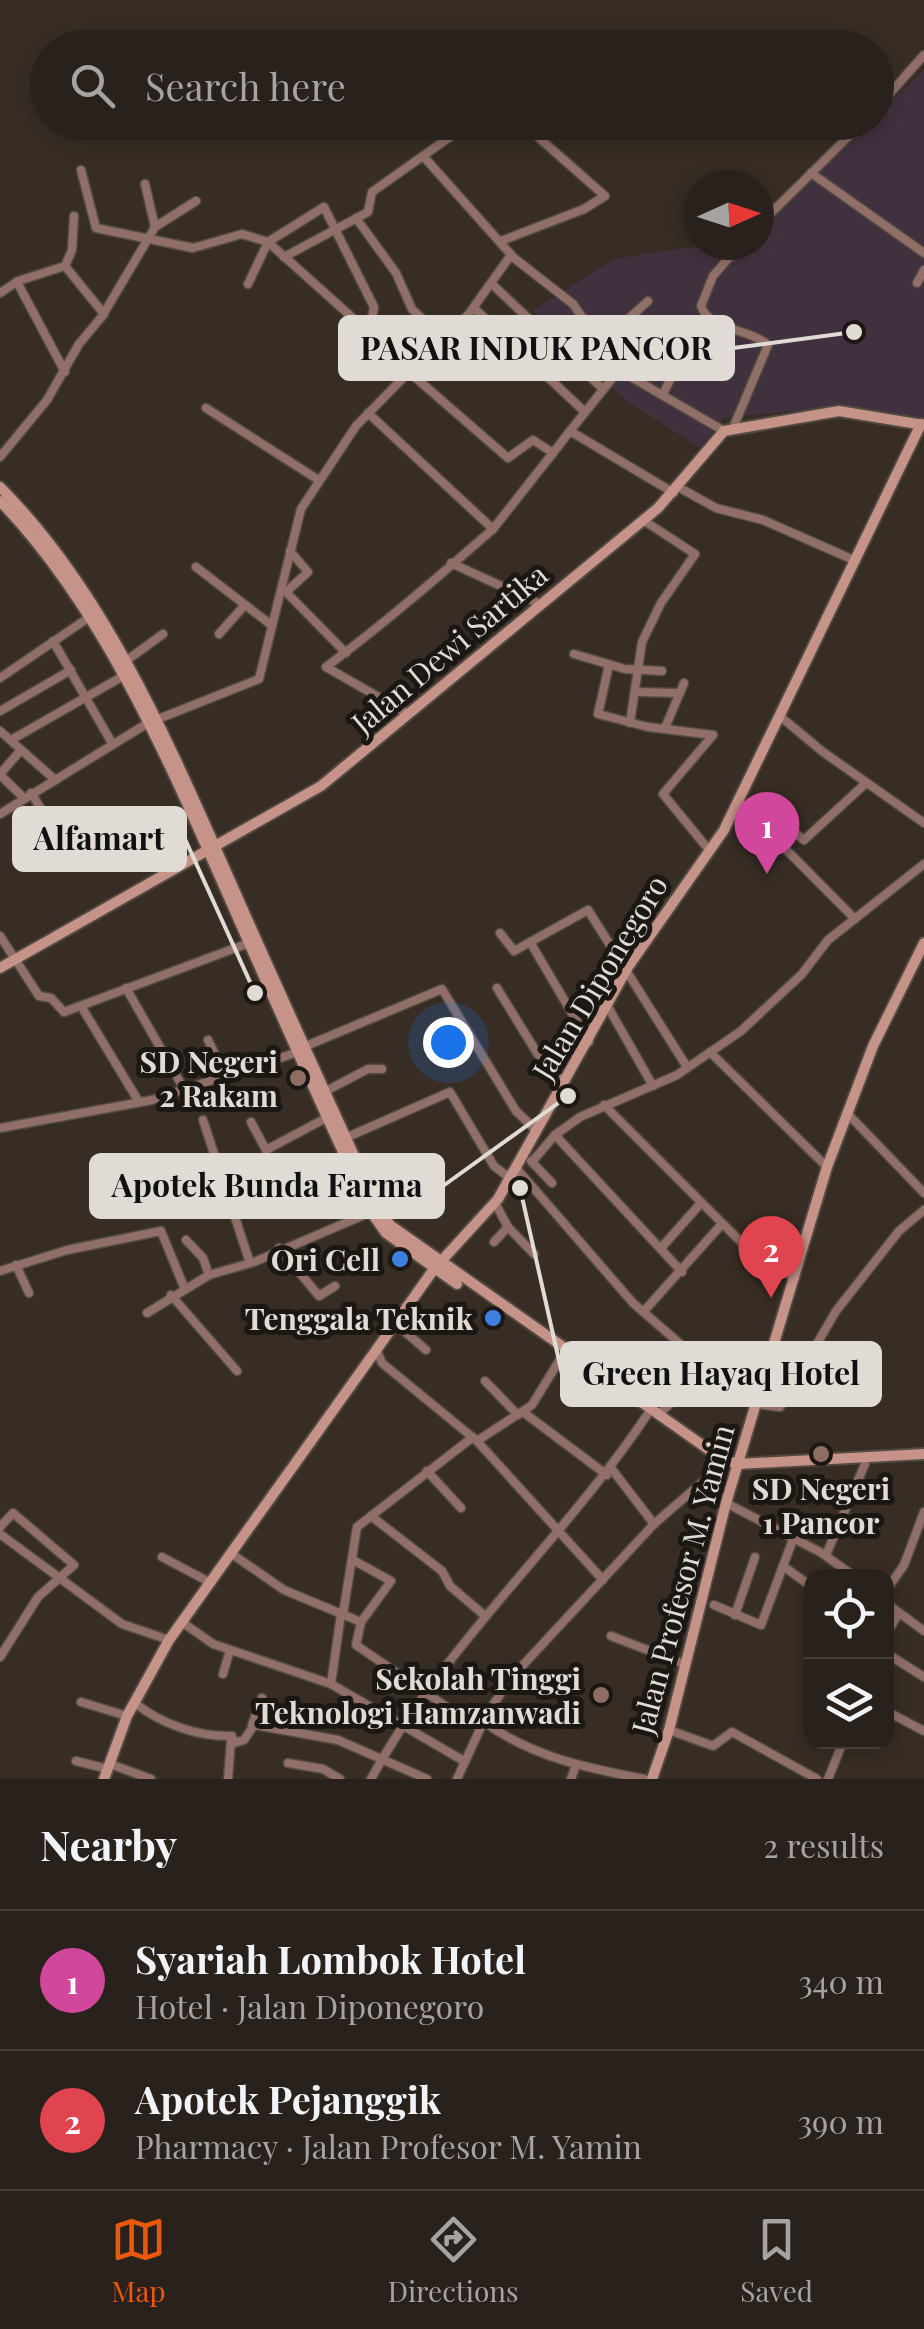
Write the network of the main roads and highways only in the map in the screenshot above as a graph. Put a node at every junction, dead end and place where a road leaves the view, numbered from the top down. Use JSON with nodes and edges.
{"nodes":[{"id":1,"x":923,"y":423,"type":"edge"},
{"id":2,"x":0,"y":487,"type":"edge"},
{"id":3,"x":0,"y":500,"type":"edge"},
{"id":4,"x":13,"y":506,"type":"junction"},
{"id":5,"x":55,"y":560,"type":"junction"},
{"id":6,"x":125,"y":671,"type":"junction"},
{"id":7,"x":212,"y":849,"type":"junction"},
{"id":8,"x":924,"y":943,"type":"edge"},
{"id":9,"x":0,"y":968,"type":"edge"},
{"id":10,"x":302,"y":1049,"type":"junction"},
{"id":11,"x":343,"y":1139,"type":"junction"},
{"id":12,"x":436,"y":1266,"type":"junction"},
{"id":13,"x":652,"y":1416,"type":"junction"},
{"id":14,"x":924,"y":1456,"type":"edge"},
{"id":15,"x":909,"y":1458,"type":"junction"},
{"id":16,"x":737,"y":1466,"type":"junction"},
{"id":17,"x":107,"y":1771,"type":"edge"},
{"id":18,"x":648,"y":1779,"type":"edge"}],
"edges":[{"from":1,"to":7,"type":"main road","name":"Jalan Dewi Sartika"},
{"from":1,"to":12,"type":"main road","name":"Jalan Diponegoro"},
{"from":2,"to":4,"type":"main road"},
{"from":3,"to":4,"type":"main road"},
{"from":4,"to":5,"type":"main road"},
{"from":5,"to":6,"type":"main road"},
{"from":5,"to":6,"type":"main road"},
{"from":6,"to":7,"type":"main road"},
{"from":7,"to":9,"type":"main road","name":"Jalan Dewi Sartika"},
{"from":7,"to":10,"type":"main road"},
{"from":8,"to":16,"type":"main road","name":"Jalan Profesor M. Yamin"},
{"from":10,"to":11,"type":"main road"},
{"from":10,"to":11,"type":"main road"},
{"from":11,"to":12,"type":"main road"},
{"from":11,"to":12,"type":"main road"},
{"from":12,"to":13,"type":"main road"},
{"from":12,"to":13,"type":"main road"},
{"from":12,"to":17,"type":"main road","name":"Jalan Diponegoro"},
{"from":13,"to":16,"type":"main road"},
{"from":13,"to":16,"type":"main road"},
{"from":14,"to":15,"type":"main road"},
{"from":15,"to":16,"type":"main road"},
{"from":15,"to":16,"type":"main road"},
{"from":16,"to":18,"type":"main road","name":"Jalan Profesor M. Yamin"}]}
